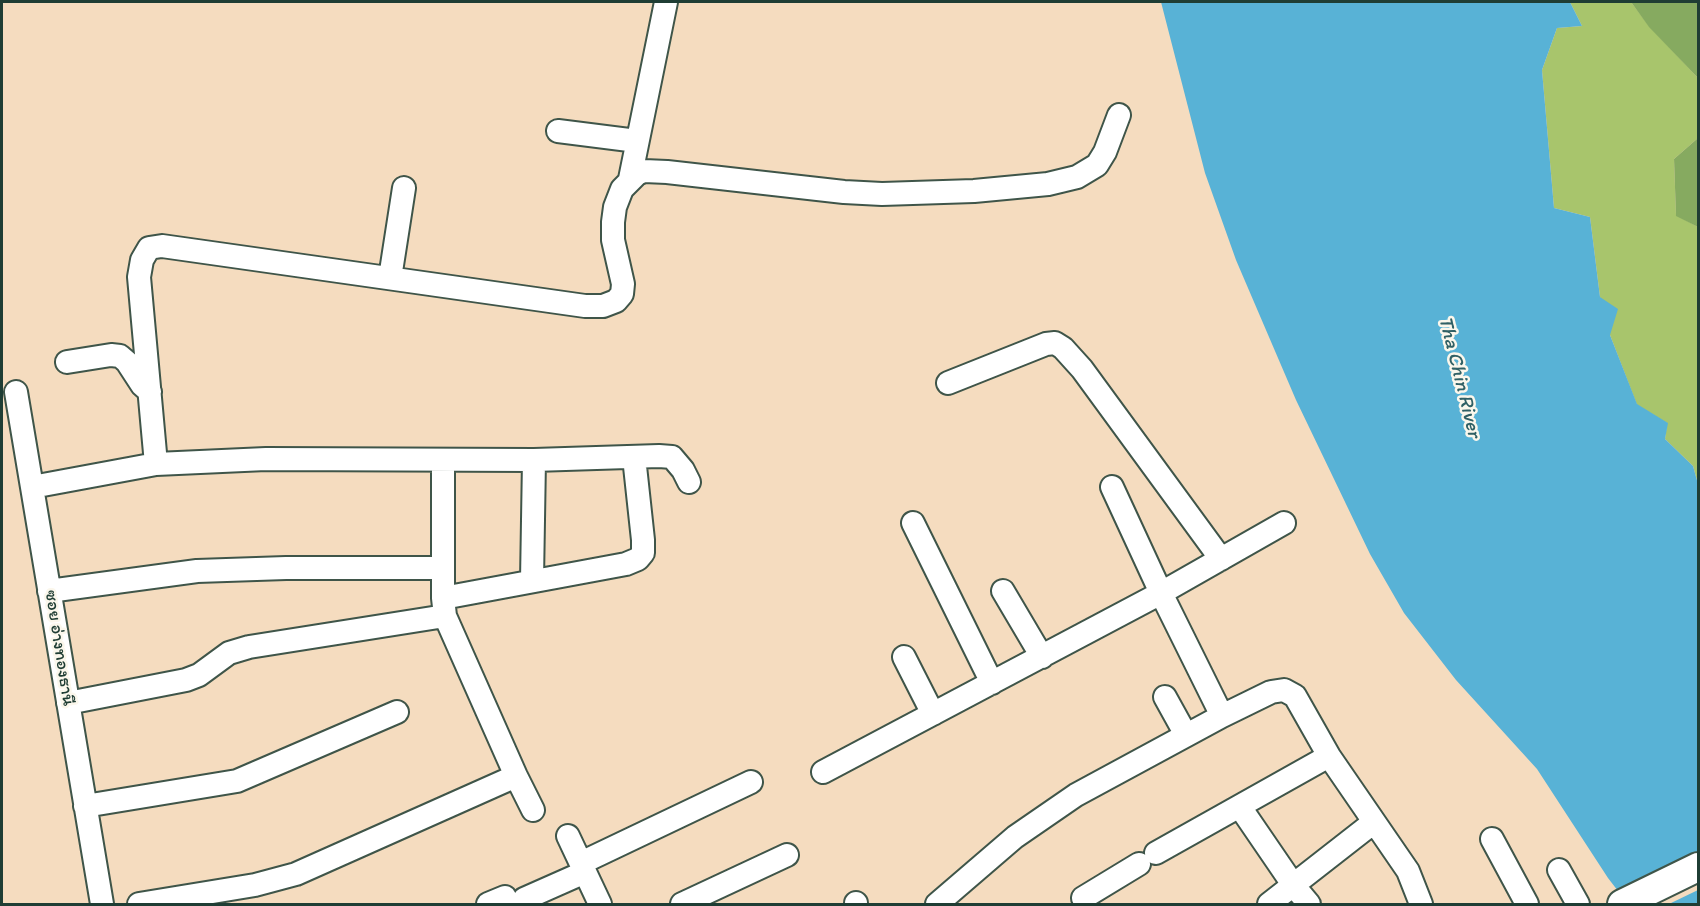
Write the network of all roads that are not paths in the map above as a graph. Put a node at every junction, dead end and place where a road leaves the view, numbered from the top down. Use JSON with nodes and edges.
{"nodes":[{"id":1,"x":666,"y":2,"type":"edge"},
{"id":2,"x":1119,"y":115,"type":"dead end"},
{"id":3,"x":558,"y":131,"type":"dead end"},
{"id":4,"x":638,"y":141,"type":"junction"},
{"id":5,"x":630,"y":179,"type":"junction"},
{"id":6,"x":404,"y":188,"type":"dead end"},
{"id":7,"x":390,"y":278,"type":"junction"},
{"id":8,"x":67,"y":362,"type":"dead end"},
{"id":9,"x":948,"y":383,"type":"dead end"},
{"id":10,"x":16,"y":392,"type":"dead end"},
{"id":11,"x":150,"y":392,"type":"junction"},
{"id":12,"x":634,"y":457,"type":"junction"},
{"id":13,"x":443,"y":460,"type":"junction"},
{"id":14,"x":534,"y":460,"type":"junction"},
{"id":15,"x":156,"y":464,"type":"junction"},
{"id":16,"x":689,"y":482,"type":"dead end"},
{"id":17,"x":32,"y":487,"type":"junction"},
{"id":18,"x":1112,"y":487,"type":"dead end"},
{"id":19,"x":913,"y":523,"type":"dead end"},
{"id":20,"x":1284,"y":523,"type":"dead end"},
{"id":21,"x":1221,"y":559,"type":"junction"},
{"id":22,"x":443,"y":568,"type":"junction"},
{"id":23,"x":532,"y":580,"type":"junction"},
{"id":24,"x":49,"y":591,"type":"junction"},
{"id":25,"x":1003,"y":591,"type":"dead end"},
{"id":26,"x":1161,"y":593,"type":"junction"},
{"id":27,"x":444,"y":607,"type":"junction"},
{"id":28,"x":904,"y":657,"type":"dead end"},
{"id":29,"x":1042,"y":657,"type":"junction"},
{"id":30,"x":992,"y":684,"type":"junction"},
{"id":31,"x":1166,"y":698,"type":"dead end"},
{"id":32,"x":68,"y":703,"type":"junction"},
{"id":33,"x":397,"y":712,"type":"dead end"},
{"id":34,"x":933,"y":714,"type":"junction"},
{"id":35,"x":1222,"y":716,"type":"junction"},
{"id":36,"x":1186,"y":735,"type":"junction"},
{"id":37,"x":1329,"y":756,"type":"junction"},
{"id":38,"x":823,"y":772,"type":"dead end"},
{"id":39,"x":516,"y":776,"type":"junction"},
{"id":40,"x":751,"y":782,"type":"dead end"},
{"id":41,"x":85,"y":806,"type":"junction"},
{"id":42,"x":1239,"y":807,"type":"junction"},
{"id":43,"x":533,"y":810,"type":"dead end"},
{"id":44,"x":1374,"y":822,"type":"junction"},
{"id":45,"x":568,"y":836,"type":"dead end"},
{"id":46,"x":1492,"y":839,"type":"dead end"},
{"id":47,"x":787,"y":855,"type":"dead end"},
{"id":48,"x":1698,"y":867,"type":"edge"},
{"id":49,"x":583,"y":868,"type":"junction"},
{"id":50,"x":1559,"y":870,"type":"dead end"},
{"id":51,"x":1294,"y":886,"type":"junction"},
{"id":52,"x":1083,"y":898,"type":"dead end"},
{"id":53,"x":191,"y":900,"type":"edge"},
{"id":54,"x":506,"y":900,"type":"edge"},
{"id":55,"x":102,"y":904,"type":"edge"},
{"id":56,"x":139,"y":904,"type":"edge"},
{"id":57,"x":600,"y":904,"type":"edge"},
{"id":58,"x":682,"y":904,"type":"edge"},
{"id":59,"x":938,"y":904,"type":"edge"},
{"id":60,"x":1269,"y":904,"type":"edge"},
{"id":61,"x":1309,"y":904,"type":"edge"},
{"id":62,"x":1422,"y":904,"type":"edge"},
{"id":63,"x":1527,"y":904,"type":"edge"},
{"id":64,"x":1578,"y":904,"type":"edge"},
{"id":65,"x":1622,"y":904,"type":"edge"}],
"edges":[{"from":1,"to":4,"type":"street"},
{"from":2,"to":5,"type":"street"},
{"from":3,"to":4,"type":"street"},
{"from":4,"to":5,"type":"street"},
{"from":5,"to":7,"type":"street"},
{"from":6,"to":7,"type":"street"},
{"from":7,"to":11,"type":"street"},
{"from":8,"to":11,"type":"street"},
{"from":9,"to":21,"type":"street"},
{"from":10,"to":17,"type":"street","name":"ซอย อ่างทองธานี"},
{"from":11,"to":15,"type":"street"},
{"from":12,"to":14,"type":"street"},
{"from":12,"to":16,"type":"street"},
{"from":12,"to":23,"type":"street"},
{"from":13,"to":14,"type":"street"},
{"from":13,"to":15,"type":"street"},
{"from":13,"to":22,"type":"street"},
{"from":14,"to":23,"type":"street"},
{"from":15,"to":17,"type":"street"},
{"from":17,"to":24,"type":"street","name":"ซอย อ่างทองธานี"},
{"from":18,"to":26,"type":"street"},
{"from":19,"to":30,"type":"street"},
{"from":20,"to":21,"type":"street"},
{"from":21,"to":26,"type":"street"},
{"from":22,"to":24,"type":"street"},
{"from":22,"to":27,"type":"street"},
{"from":23,"to":27,"type":"street"},
{"from":24,"to":32,"type":"street","name":"ซอย อ่างทองธานี"},
{"from":25,"to":29,"type":"street"},
{"from":26,"to":29,"type":"street"},
{"from":26,"to":35,"type":"street"},
{"from":27,"to":32,"type":"street"},
{"from":27,"to":39,"type":"street"},
{"from":28,"to":34,"type":"street"},
{"from":29,"to":30,"type":"street"},
{"from":30,"to":34,"type":"street"},
{"from":31,"to":36,"type":"street"},
{"from":32,"to":41,"type":"street","name":"ซอย อ่างทองธานี"},
{"from":33,"to":41,"type":"street"},
{"from":34,"to":38,"type":"street"},
{"from":35,"to":36,"type":"street"},
{"from":35,"to":37,"type":"street"},
{"from":36,"to":59,"type":"street"},
{"from":37,"to":42,"type":"street"},
{"from":37,"to":44,"type":"street"},
{"from":39,"to":43,"type":"street"},
{"from":39,"to":53,"type":"street"},
{"from":40,"to":49,"type":"street"},
{"from":41,"to":55,"type":"street","name":"ซอย อ่างทองธานี"},
{"from":42,"to":51,"type":"street"},
{"from":42,"to":52,"type":"street"},
{"from":44,"to":51,"type":"street"},
{"from":44,"to":62,"type":"street"},
{"from":45,"to":49,"type":"street"},
{"from":46,"to":63,"type":"street"},
{"from":47,"to":58,"type":"street"},
{"from":48,"to":65,"type":"main road"},
{"from":49,"to":54,"type":"street"},
{"from":49,"to":57,"type":"street"},
{"from":50,"to":64,"type":"street"},
{"from":51,"to":60,"type":"street"},
{"from":51,"to":61,"type":"street"},
{"from":53,"to":56,"type":"street"}]}
